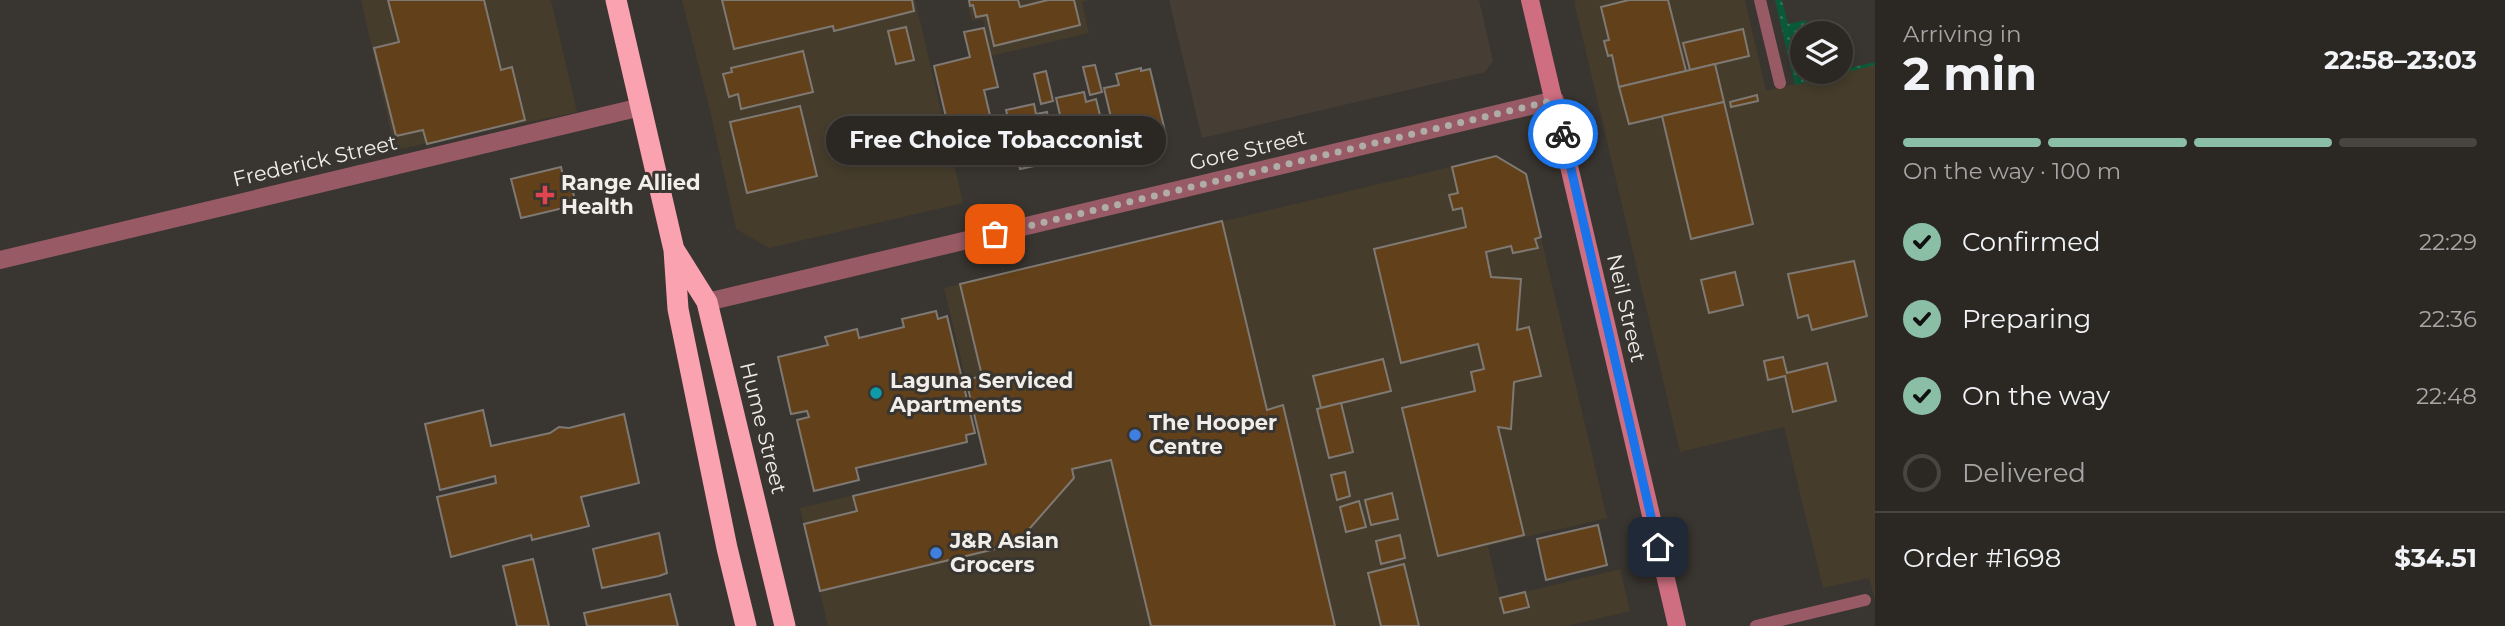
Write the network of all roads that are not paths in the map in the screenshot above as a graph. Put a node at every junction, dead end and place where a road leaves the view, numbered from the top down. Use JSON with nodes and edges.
{"nodes":[{"id":1,"x":616,"y":0,"type":"edge"},
{"id":2,"x":1530,"y":0,"type":"edge"},
{"id":3,"x":1760,"y":0,"type":"edge"},
{"id":4,"x":1780,"y":83,"type":"dead end"},
{"id":5,"x":1555,"y":100,"type":"junction"},
{"id":6,"x":641,"y":107,"type":"junction"},
{"id":7,"x":674,"y":250,"type":"junction"},
{"id":8,"x":0,"y":260,"type":"edge"},
{"id":9,"x":707,"y":303,"type":"junction"},
{"id":10,"x":1865,"y":600,"type":"dead end"},
{"id":11,"x":746,"y":626,"type":"edge"},
{"id":12,"x":785,"y":626,"type":"edge"},
{"id":13,"x":1677,"y":626,"type":"edge"},
{"id":14,"x":1756,"y":626,"type":"edge"}],
"edges":[{"from":1,"to":6,"type":"highway","name":"Hume Street"},
{"from":2,"to":5,"type":"street","name":"Neil Street"},
{"from":3,"to":4,"type":"lane"},
{"from":5,"to":9,"type":"street","name":"Gore Street"},
{"from":5,"to":13,"type":"street","name":"Neil Street"},
{"from":6,"to":7,"type":"highway","name":"Hume Street"},
{"from":6,"to":8,"type":"street","name":"Frederick Street"},
{"from":7,"to":9,"type":"highway","name":"Hume Street"},
{"from":7,"to":11,"type":"highway","name":"Hume Street"},
{"from":9,"to":12,"type":"highway","name":"Hume Street"},
{"from":10,"to":14,"type":"lane"}]}
